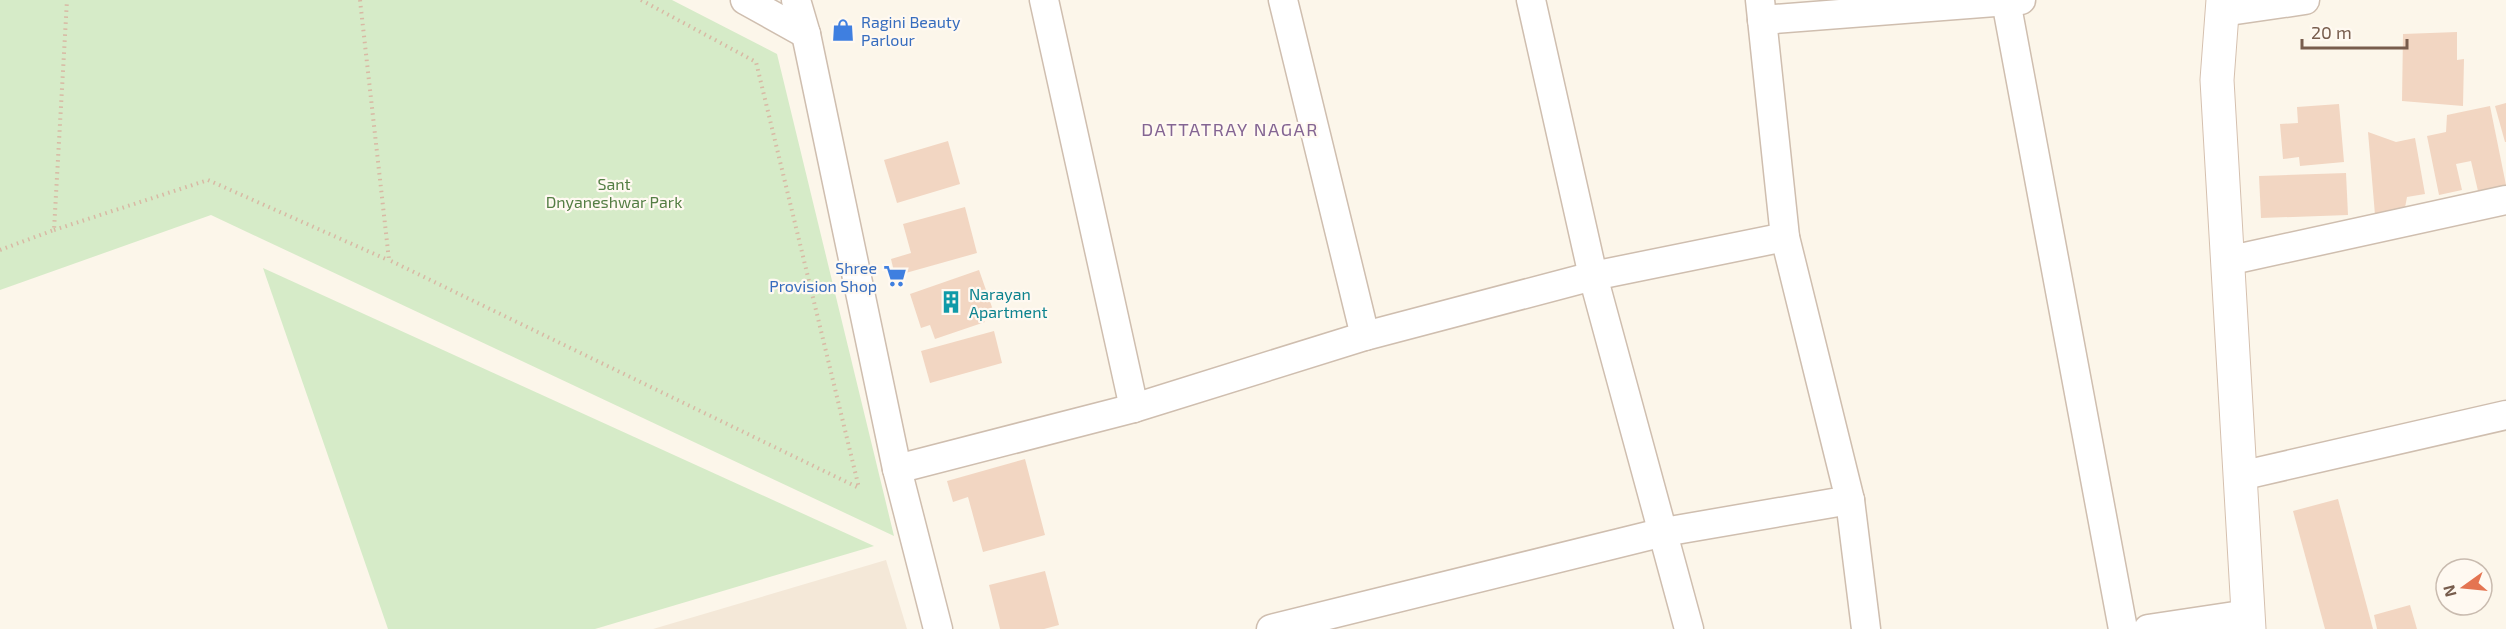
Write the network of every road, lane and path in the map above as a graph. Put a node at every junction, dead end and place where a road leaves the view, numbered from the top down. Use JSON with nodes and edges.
{"nodes":[{"id":1,"x":67,"y":0,"type":"edge"},
{"id":2,"x":360,"y":0,"type":"edge"},
{"id":3,"x":641,"y":0,"type":"edge"},
{"id":4,"x":745,"y":0,"type":"edge"},
{"id":5,"x":796,"y":0,"type":"edge"},
{"id":6,"x":1044,"y":0,"type":"edge"},
{"id":7,"x":1283,"y":0,"type":"edge"},
{"id":8,"x":1531,"y":0,"type":"edge"},
{"id":9,"x":2306,"y":0,"type":"edge"},
{"id":10,"x":2013,"y":1,"type":"edge"},
{"id":11,"x":2223,"y":6,"type":"edge"},
{"id":12,"x":1761,"y":10,"type":"edge"},
{"id":13,"x":806,"y":34,"type":"junction"},
{"id":14,"x":2506,"y":200,"type":"edge"},
{"id":15,"x":54,"y":231,"type":"junction"},
{"id":16,"x":1785,"y":237,"type":"junction"},
{"id":17,"x":0,"y":250,"type":"edge"},
{"id":18,"x":389,"y":260,"type":"junction"},
{"id":19,"x":2227,"y":261,"type":"junction"},
{"id":20,"x":1593,"y":276,"type":"junction"},
{"id":21,"x":1365,"y":336,"type":"junction"},
{"id":22,"x":1134,"y":408,"type":"junction"},
{"id":23,"x":2506,"y":415,"type":"edge"},
{"id":24,"x":897,"y":469,"type":"junction"},
{"id":25,"x":2240,"y":476,"type":"junction"},
{"id":26,"x":1850,"y":500,"type":"junction"},
{"id":27,"x":1664,"y":532,"type":"junction"},
{"id":28,"x":2249,"y":621,"type":"edge"},
{"id":29,"x":938,"y":629,"type":"edge"},
{"id":30,"x":1271,"y":629,"type":"edge"},
{"id":31,"x":1689,"y":629,"type":"edge"},
{"id":32,"x":1866,"y":629,"type":"edge"},
{"id":33,"x":2123,"y":629,"type":"edge"},
{"id":34,"x":2148,"y":629,"type":"edge"}],
"edges":[{"from":1,"to":15,"type":"path"},
{"from":2,"to":18,"type":"path"},
{"from":3,"to":18,"type":"path"},
{"from":4,"to":13,"type":"street"},
{"from":5,"to":13,"type":"street"},
{"from":6,"to":22,"type":"street"},
{"from":7,"to":21,"type":"street"},
{"from":8,"to":20,"type":"street"},
{"from":9,"to":11,"type":"street"},
{"from":10,"to":12,"type":"street"},
{"from":10,"to":33,"type":"street"},
{"from":11,"to":19,"type":"main road"},
{"from":12,"to":16,"type":"street"},
{"from":13,"to":24,"type":"street"},
{"from":14,"to":19,"type":"street"},
{"from":15,"to":17,"type":"path"},
{"from":15,"to":18,"type":"path"},
{"from":16,"to":20,"type":"street"},
{"from":16,"to":26,"type":"street"},
{"from":19,"to":25,"type":"main road"},
{"from":20,"to":21,"type":"street"},
{"from":20,"to":27,"type":"street"},
{"from":21,"to":22,"type":"street"},
{"from":22,"to":24,"type":"street"},
{"from":23,"to":25,"type":"street"},
{"from":24,"to":29,"type":"street"},
{"from":25,"to":28,"type":"main road"},
{"from":26,"to":27,"type":"street"},
{"from":26,"to":32,"type":"street"},
{"from":27,"to":30,"type":"street"},
{"from":27,"to":31,"type":"street"},
{"from":28,"to":34,"type":"street"}]}
